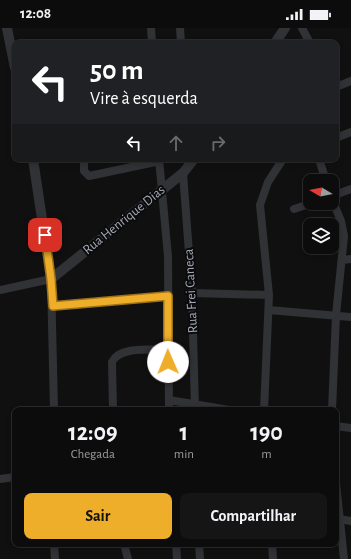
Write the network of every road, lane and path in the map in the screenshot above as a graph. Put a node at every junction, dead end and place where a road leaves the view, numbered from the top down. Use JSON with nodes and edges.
{"nodes":[{"id":1,"x":151,"y":28,"type":"edge"},
{"id":2,"x":180,"y":28,"type":"edge"},
{"id":3,"x":285,"y":28,"type":"edge"},
{"id":4,"x":302,"y":28,"type":"edge"},
{"id":5,"x":5,"y":31,"type":"edge"},
{"id":6,"x":152,"y":40,"type":"edge"},
{"id":7,"x":181,"y":40,"type":"edge"},
{"id":8,"x":277,"y":40,"type":"edge"},
{"id":9,"x":308,"y":40,"type":"edge"},
{"id":10,"x":12,"y":57,"type":"edge"},
{"id":11,"x":351,"y":81,"type":"edge"},
{"id":12,"x":339,"y":86,"type":"edge"},
{"id":13,"x":351,"y":132,"type":"edge"},
{"id":14,"x":339,"y":137,"type":"edge"},
{"id":15,"x":33,"y":162,"type":"edge"},
{"id":16,"x":84,"y":162,"type":"edge"},
{"id":17,"x":139,"y":162,"type":"edge"},
{"id":18,"x":160,"y":162,"type":"edge"},
{"id":19,"x":192,"y":162,"type":"edge"},
{"id":20,"x":281,"y":162,"type":"edge"},
{"id":21,"x":320,"y":162,"type":"edge"},
{"id":22,"x":128,"y":163,"type":"edge"},
{"id":23,"x":183,"y":173,"type":"junction"},
{"id":24,"x":324,"y":174,"type":"edge"},
{"id":25,"x":351,"y":188,"type":"edge"},
{"id":26,"x":161,"y":191,"type":"junction"},
{"id":27,"x":339,"y":194,"type":"edge"},
{"id":28,"x":303,"y":206,"type":"edge"},
{"id":29,"x":294,"y":209,"type":"dead end"},
{"id":30,"x":337,"y":210,"type":"edge"},
{"id":31,"x":347,"y":259,"type":"edge"},
{"id":32,"x":51,"y":279,"type":"junction"},
{"id":33,"x":0,"y":290,"type":"edge"},
{"id":34,"x":192,"y":293,"type":"junction"},
{"id":35,"x":269,"y":295,"type":"junction"},
{"id":36,"x":168,"y":296,"type":"junction"},
{"id":37,"x":53,"y":306,"type":"junction"},
{"id":38,"x":268,"y":310,"type":"junction"},
{"id":39,"x":336,"y":316,"type":"junction"},
{"id":40,"x":351,"y":317,"type":"edge"},
{"id":41,"x":168,"y":349,"type":"junction"},
{"id":42,"x":169,"y":400,"type":"junction"},
{"id":43,"x":54,"y":407,"type":"edge"},
{"id":44,"x":113,"y":407,"type":"edge"},
{"id":45,"x":169,"y":407,"type":"edge"},
{"id":46,"x":192,"y":407,"type":"edge"},
{"id":47,"x":195,"y":407,"type":"edge"},
{"id":48,"x":264,"y":407,"type":"edge"},
{"id":49,"x":332,"y":407,"type":"edge"},
{"id":50,"x":339,"y":426,"type":"edge"},
{"id":51,"x":351,"y":428,"type":"edge"},
{"id":52,"x":12,"y":477,"type":"edge"},
{"id":53,"x":0,"y":479,"type":"edge"},
{"id":54,"x":339,"y":519,"type":"joint"},
{"id":55,"x":351,"y":521,"type":"edge"},
{"id":56,"x":54,"y":547,"type":"edge"},
{"id":57,"x":125,"y":547,"type":"edge"},
{"id":58,"x":176,"y":547,"type":"edge"},
{"id":59,"x":199,"y":547,"type":"edge"},
{"id":60,"x":272,"y":547,"type":"edge"},
{"id":61,"x":55,"y":559,"type":"edge"},
{"id":62,"x":128,"y":559,"type":"edge"},
{"id":63,"x":177,"y":559,"type":"edge"},
{"id":64,"x":200,"y":559,"type":"edge"},
{"id":65,"x":273,"y":559,"type":"edge"},
{"id":66,"x":344,"y":559,"type":"edge"}],
"edges":[{"from":1,"to":6,"type":"street"},
{"from":2,"to":7,"type":"street"},
{"from":3,"to":8,"type":"street"},
{"from":4,"to":9,"type":"street"},
{"from":5,"to":10,"type":"street"},
{"from":11,"to":12,"type":"street"},
{"from":13,"to":14,"type":"street"},
{"from":15,"to":32,"type":"street"},
{"from":16,"to":22,"type":"street"},
{"from":17,"to":22,"type":"street"},
{"from":18,"to":26,"type":"street","name":"Rua Frei Caneca"},
{"from":19,"to":23,"type":"street","name":"Rua Henrique Dias"},
{"from":20,"to":35,"type":"street"},
{"from":21,"to":24,"type":"street"},
{"from":23,"to":26,"type":"street","name":"Rua Henrique Dias"},
{"from":23,"to":34,"type":"street","name":"Rua Frei Caneca"},
{"from":25,"to":27,"type":"street"},
{"from":26,"to":32,"type":"street","name":"Rua Henrique Dias"},
{"from":26,"to":36,"type":"street","name":"Rua Frei Caneca"},
{"from":28,"to":29,"type":"street"},
{"from":30,"to":31,"type":"street"},
{"from":31,"to":39,"type":"street"},
{"from":32,"to":33,"type":"street"},
{"from":32,"to":37,"type":"street"},
{"from":34,"to":35,"type":"street"},
{"from":34,"to":47,"type":"street","name":"Rua Frei Caneca"},
{"from":35,"to":38,"type":"street"},
{"from":36,"to":37,"type":"street"},
{"from":36,"to":41,"type":"street","name":"Rua Frei Caneca"},
{"from":37,"to":43,"type":"street"},
{"from":38,"to":39,"type":"street"},
{"from":38,"to":48,"type":"street"},
{"from":39,"to":40,"type":"street"},
{"from":39,"to":49,"type":"street"},
{"from":41,"to":42,"type":"street","name":"Rua Frei Caneca"},
{"from":41,"to":44,"type":"street"},
{"from":42,"to":45,"type":"street","name":"Rua Frei Caneca"},
{"from":42,"to":46,"type":"street"},
{"from":50,"to":51,"type":"street"},
{"from":52,"to":53,"type":"street"},
{"from":54,"to":55,"type":"street"},
{"from":54,"to":66,"type":"street"},
{"from":56,"to":61,"type":"street"},
{"from":57,"to":62,"type":"street"},
{"from":58,"to":63,"type":"street"},
{"from":59,"to":64,"type":"street"},
{"from":60,"to":65,"type":"street"}]}
